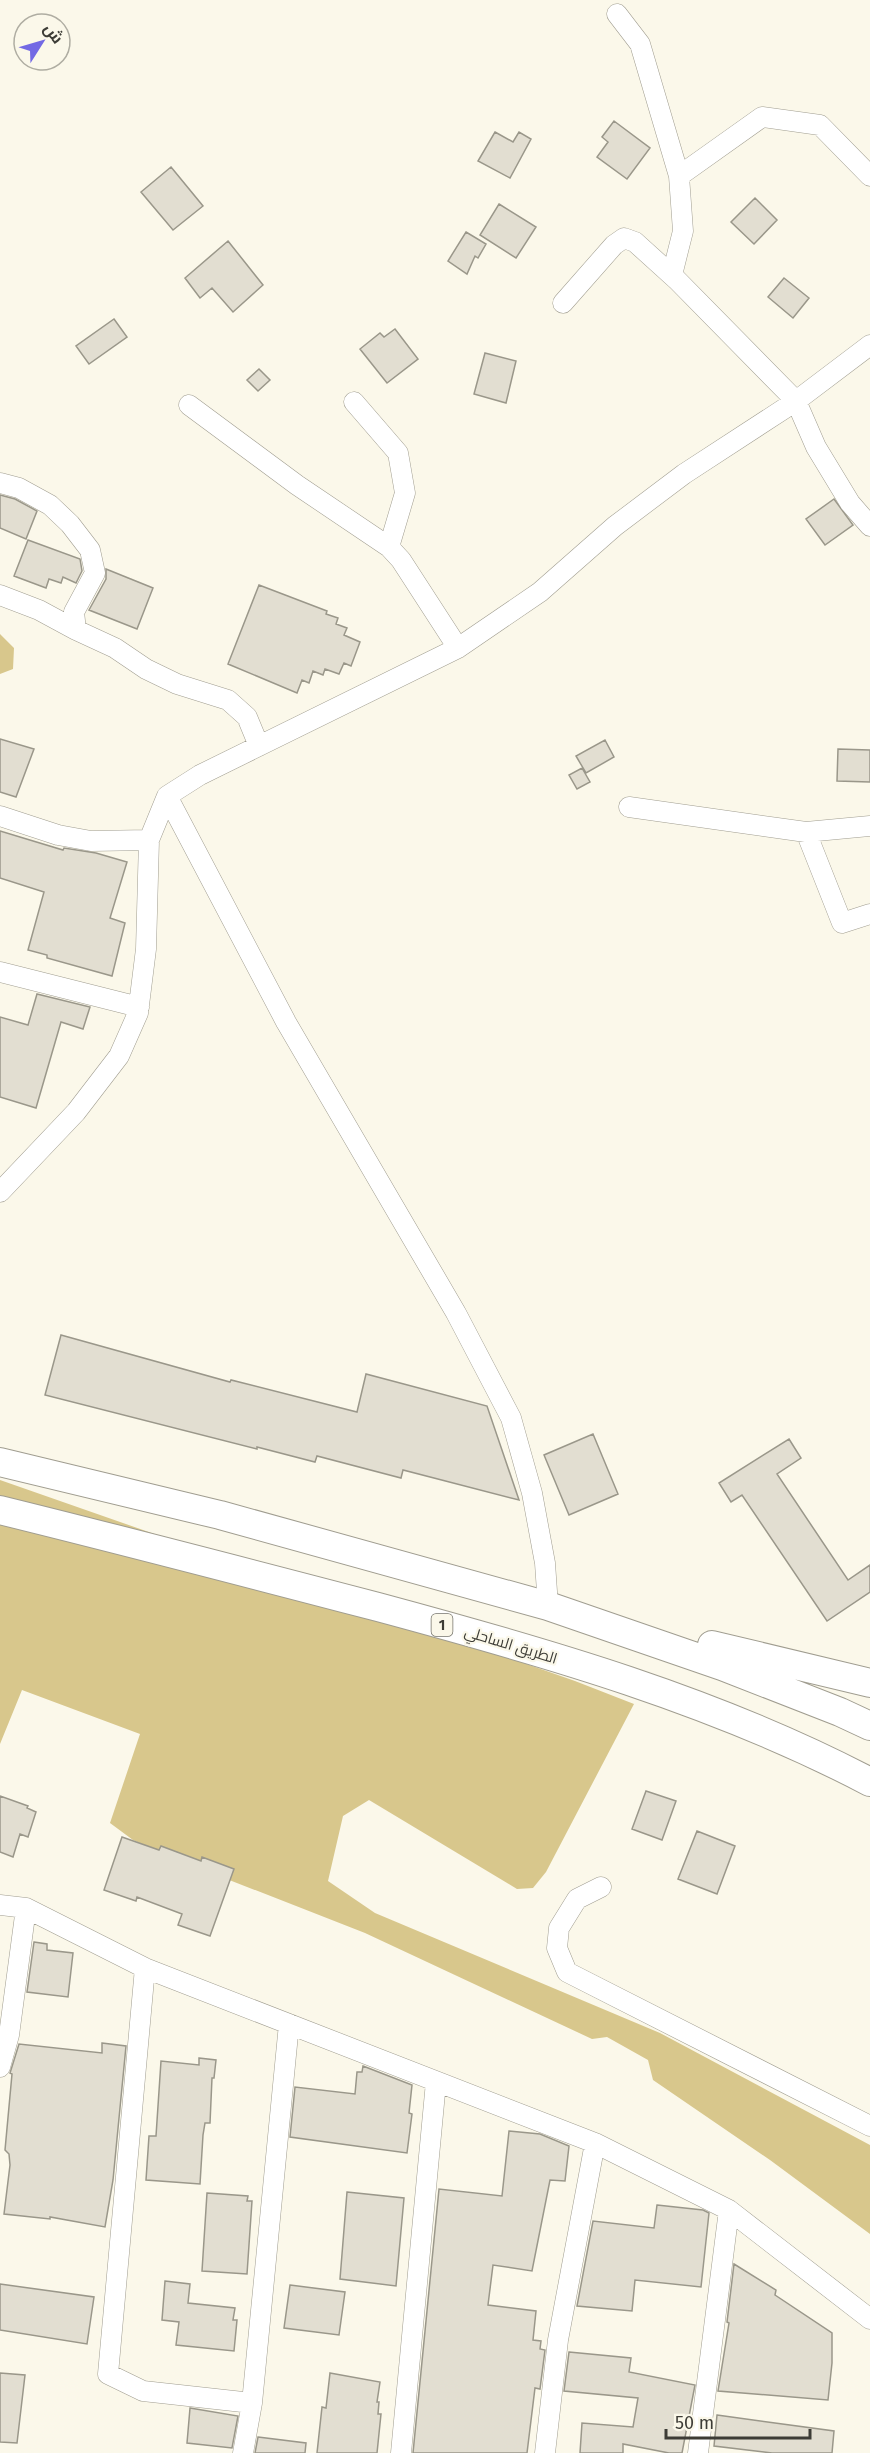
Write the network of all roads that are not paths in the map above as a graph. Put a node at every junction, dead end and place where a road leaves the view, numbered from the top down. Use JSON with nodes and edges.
{"nodes":[{"id":1,"x":617,"y":14,"type":"dead end"},
{"id":2,"x":679,"y":176,"type":"junction"},
{"id":3,"x":870,"y":176,"type":"edge"},
{"id":4,"x":672,"y":275,"type":"junction"},
{"id":5,"x":563,"y":303,"type":"dead end"},
{"id":6,"x":870,"y":345,"type":"edge"},
{"id":7,"x":796,"y":401,"type":"junction"},
{"id":8,"x":354,"y":402,"type":"dead end"},
{"id":9,"x":189,"y":405,"type":"dead end"},
{"id":10,"x":0,"y":483,"type":"edge"},
{"id":11,"x":870,"y":526,"type":"edge"},
{"id":12,"x":389,"y":547,"type":"junction"},
{"id":13,"x":0,"y":595,"type":"edge"},
{"id":14,"x":76,"y":630,"type":"junction"},
{"id":15,"x":458,"y":648,"type":"junction"},
{"id":16,"x":259,"y":746,"type":"junction"},
{"id":17,"x":167,"y":796,"type":"junction"},
{"id":18,"x":629,"y":807,"type":"dead end"},
{"id":19,"x":0,"y":816,"type":"edge"},
{"id":20,"x":870,"y":826,"type":"edge"},
{"id":21,"x":806,"y":832,"type":"junction"},
{"id":22,"x":149,"y":840,"type":"junction"},
{"id":23,"x":870,"y":914,"type":"edge"},
{"id":24,"x":0,"y":972,"type":"edge"},
{"id":25,"x":139,"y":1007,"type":"junction"},
{"id":26,"x":0,"y":1192,"type":"edge"},
{"id":27,"x":0,"y":1462,"type":"edge"},
{"id":28,"x":0,"y":1510,"type":"edge"},
{"id":29,"x":548,"y":1606,"type":"junction"},
{"id":30,"x":870,"y":1683,"type":"edge"},
{"id":31,"x":870,"y":1726,"type":"edge"},
{"id":32,"x":870,"y":1782,"type":"edge"},
{"id":33,"x":601,"y":1887,"type":"dead end"},
{"id":34,"x":0,"y":1905,"type":"edge"},
{"id":35,"x":26,"y":1908,"type":"junction"},
{"id":36,"x":145,"y":1968,"type":"junction"},
{"id":37,"x":289,"y":2024,"type":"junction"},
{"id":38,"x":0,"y":2067,"type":"edge"},
{"id":39,"x":436,"y":2082,"type":"junction"},
{"id":40,"x":870,"y":2126,"type":"edge"},
{"id":41,"x":595,"y":2143,"type":"junction"},
{"id":42,"x":729,"y":2210,"type":"junction"},
{"id":43,"x":870,"y":2319,"type":"edge"},
{"id":44,"x":252,"y":2403,"type":"junction"},
{"id":45,"x":243,"y":2453,"type":"edge"},
{"id":46,"x":401,"y":2453,"type":"edge"},
{"id":47,"x":545,"y":2453,"type":"edge"},
{"id":48,"x":698,"y":2453,"type":"edge"}],
"edges":[{"from":1,"to":2,"type":"street"},
{"from":2,"to":3,"type":"street"},
{"from":2,"to":4,"type":"street"},
{"from":4,"to":5,"type":"street"},
{"from":4,"to":7,"type":"street"},
{"from":6,"to":7,"type":"street"},
{"from":7,"to":11,"type":"street"},
{"from":7,"to":15,"type":"street"},
{"from":8,"to":12,"type":"street"},
{"from":9,"to":12,"type":"street"},
{"from":10,"to":14,"type":"street"},
{"from":12,"to":15,"type":"street"},
{"from":13,"to":14,"type":"street"},
{"from":14,"to":16,"type":"street"},
{"from":15,"to":16,"type":"street"},
{"from":16,"to":17,"type":"street"},
{"from":17,"to":22,"type":"street"},
{"from":17,"to":29,"type":"street"},
{"from":18,"to":21,"type":"street"},
{"from":19,"to":22,"type":"street"},
{"from":20,"to":21,"type":"street"},
{"from":21,"to":23,"type":"street"},
{"from":22,"to":25,"type":"street"},
{"from":24,"to":25,"type":"street"},
{"from":25,"to":26,"type":"street"},
{"from":27,"to":29,"type":"highway"},
{"from":28,"to":32,"type":"highway","name":"الطريق الساحلي","number":"1"},
{"from":29,"to":30,"type":"highway"},
{"from":29,"to":31,"type":"highway"},
{"from":33,"to":40,"type":"street"},
{"from":34,"to":35,"type":"street"},
{"from":35,"to":36,"type":"street"},
{"from":35,"to":38,"type":"street"},
{"from":36,"to":37,"type":"street"},
{"from":36,"to":44,"type":"street"},
{"from":37,"to":39,"type":"street"},
{"from":37,"to":44,"type":"street"},
{"from":39,"to":41,"type":"street"},
{"from":39,"to":46,"type":"street"},
{"from":41,"to":42,"type":"street"},
{"from":41,"to":47,"type":"street"},
{"from":42,"to":43,"type":"street"},
{"from":42,"to":48,"type":"street"},
{"from":44,"to":45,"type":"street"}]}
